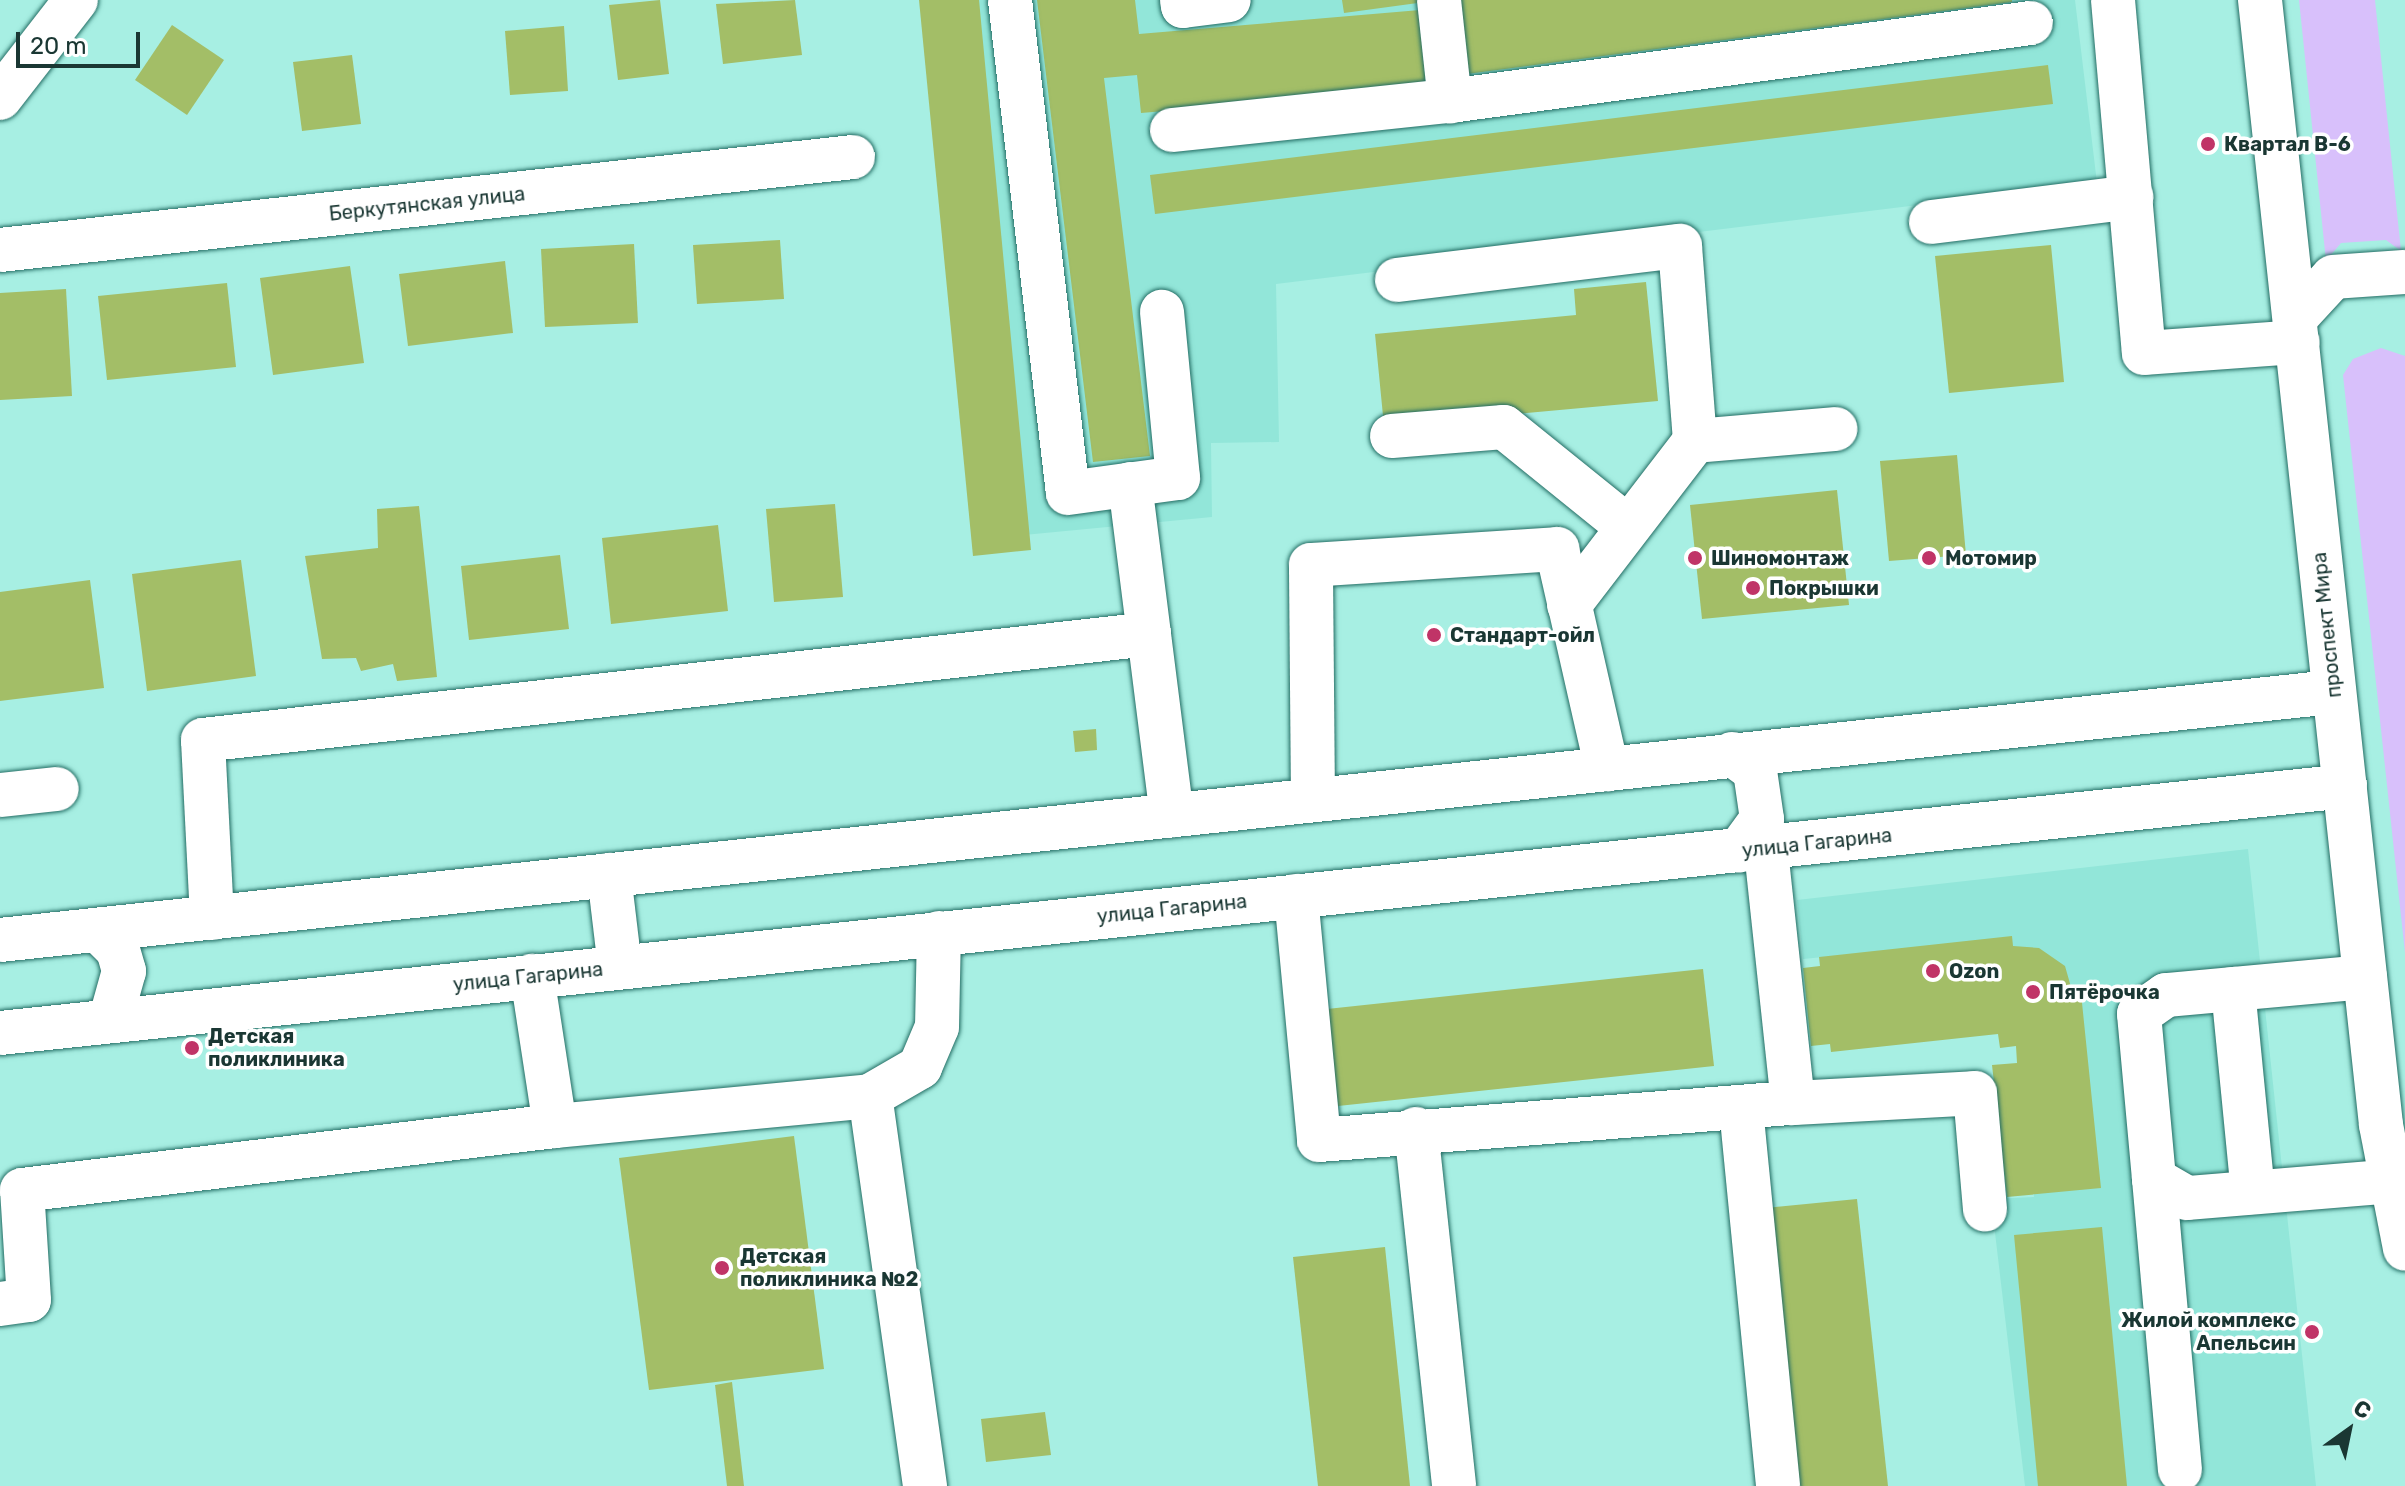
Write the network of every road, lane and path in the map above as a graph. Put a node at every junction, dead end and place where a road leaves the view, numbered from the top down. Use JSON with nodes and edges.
{"nodes":[{"id":1,"x":76,"y":0,"type":"edge"},
{"id":2,"x":1010,"y":0,"type":"edge"},
{"id":3,"x":1182,"y":0,"type":"edge"},
{"id":4,"x":1229,"y":0,"type":"edge"},
{"id":5,"x":1439,"y":0,"type":"edge"},
{"id":6,"x":2113,"y":0,"type":"edge"},
{"id":7,"x":2260,"y":0,"type":"edge"},
{"id":8,"x":2031,"y":23,"type":"dead end"},
{"id":9,"x":0,"y":98,"type":"edge"},
{"id":10,"x":1450,"y":101,"type":"junction"},
{"id":11,"x":1172,"y":130,"type":"dead end"},
{"id":12,"x":853,"y":157,"type":"dead end"},
{"id":13,"x":2131,"y":197,"type":"junction"},
{"id":14,"x":1931,"y":222,"type":"dead end"},
{"id":15,"x":0,"y":250,"type":"edge"},
{"id":16,"x":2405,"y":272,"type":"edge"},
{"id":17,"x":1397,"y":280,"type":"dead end"},
{"id":18,"x":1162,"y":312,"type":"dead end"},
{"id":19,"x":2297,"y":329,"type":"junction"},
{"id":20,"x":1835,"y":429,"type":"dead end"},
{"id":21,"x":1392,"y":436,"type":"dead end"},
{"id":22,"x":1695,"y":441,"type":"junction"},
{"id":23,"x":1130,"y":484,"type":"junction"},
{"id":24,"x":1628,"y":527,"type":"junction"},
{"id":25,"x":1569,"y":605,"type":"junction"},
{"id":26,"x":1149,"y":634,"type":"junction"},
{"id":27,"x":2334,"y":692,"type":"junction"},
{"id":28,"x":1732,"y":754,"type":"junction"},
{"id":29,"x":1607,"y":769,"type":"junction"},
{"id":30,"x":2345,"y":786,"type":"junction"},
{"id":31,"x":57,"y":789,"type":"dead end"},
{"id":32,"x":0,"y":795,"type":"edge"},
{"id":33,"x":1313,"y":800,"type":"junction"},
{"id":34,"x":1172,"y":815,"type":"junction"},
{"id":35,"x":1753,"y":850,"type":"junction"},
{"id":36,"x":609,"y":875,"type":"junction"},
{"id":37,"x":1296,"y":896,"type":"junction"},
{"id":38,"x":212,"y":918,"type":"junction"},
{"id":39,"x":98,"y":930,"type":"junction"},
{"id":40,"x":939,"y":933,"type":"junction"},
{"id":41,"x":0,"y":940,"type":"edge"},
{"id":42,"x":620,"y":967,"type":"junction"},
{"id":43,"x":532,"y":976,"type":"junction"},
{"id":44,"x":2365,"y":977,"type":"junction"},
{"id":45,"x":2233,"y":989,"type":"junction"},
{"id":46,"x":110,"y":1021,"type":"junction"},
{"id":47,"x":0,"y":1033,"type":"edge"},
{"id":48,"x":870,"y":1096,"type":"junction"},
{"id":49,"x":1793,"y":1103,"type":"junction"},
{"id":50,"x":1741,"y":1108,"type":"junction"},
{"id":51,"x":555,"y":1126,"type":"junction"},
{"id":52,"x":1416,"y":1129,"type":"junction"},
{"id":53,"x":2393,"y":1132,"type":"edge"},
{"id":54,"x":2154,"y":1179,"type":"junction"},
{"id":55,"x":2392,"y":1181,"type":"junction"},
{"id":56,"x":2253,"y":1192,"type":"junction"},
{"id":57,"x":1985,"y":1210,"type":"dead end"},
{"id":58,"x":2405,"y":1249,"type":"edge"},
{"id":59,"x":0,"y":1304,"type":"edge"},
{"id":60,"x":2180,"y":1470,"type":"dead end"},
{"id":61,"x":925,"y":1486,"type":"edge"},
{"id":62,"x":1454,"y":1486,"type":"edge"},
{"id":63,"x":1778,"y":1486,"type":"edge"}],
"edges":[{"from":1,"to":9,"type":"street"},
{"from":2,"to":23,"type":"street"},
{"from":3,"to":4,"type":"street"},
{"from":5,"to":10,"type":"street"},
{"from":6,"to":13,"type":"street"},
{"from":7,"to":19,"type":"street","name":"проспект Мира"},
{"from":8,"to":10,"type":"street"},
{"from":10,"to":11,"type":"street"},
{"from":12,"to":15,"type":"street","name":"Беркутянская улица"},
{"from":13,"to":14,"type":"street"},
{"from":13,"to":19,"type":"street"},
{"from":16,"to":19,"type":"street"},
{"from":17,"to":22,"type":"street"},
{"from":18,"to":23,"type":"street"},
{"from":19,"to":27,"type":"street","name":"проспект Мира"},
{"from":20,"to":22,"type":"street"},
{"from":21,"to":24,"type":"street"},
{"from":22,"to":24,"type":"street"},
{"from":23,"to":26,"type":"street"},
{"from":24,"to":25,"type":"street"},
{"from":25,"to":29,"type":"street"},
{"from":25,"to":33,"type":"street"},
{"from":26,"to":34,"type":"street"},
{"from":26,"to":38,"type":"street"},
{"from":27,"to":28,"type":"street"},
{"from":27,"to":30,"type":"street","name":"проспект Мира"},
{"from":28,"to":29,"type":"street"},
{"from":28,"to":35,"type":"street"},
{"from":29,"to":33,"type":"street"},
{"from":30,"to":35,"type":"street","name":"улица Гагарина"},
{"from":30,"to":44,"type":"street","name":"проспект Мира"},
{"from":31,"to":32,"type":"street"},
{"from":33,"to":34,"type":"street"},
{"from":34,"to":36,"type":"street"},
{"from":35,"to":37,"type":"street","name":"улица Гагарина"},
{"from":35,"to":49,"type":"street"},
{"from":36,"to":38,"type":"street"},
{"from":36,"to":42,"type":"street"},
{"from":37,"to":40,"type":"street","name":"улица Гагарина"},
{"from":37,"to":52,"type":"street"},
{"from":38,"to":39,"type":"street"},
{"from":39,"to":41,"type":"street"},
{"from":39,"to":46,"type":"street"},
{"from":40,"to":42,"type":"street","name":"улица Гагарина"},
{"from":40,"to":48,"type":"street"},
{"from":42,"to":43,"type":"street","name":"улица Гагарина"},
{"from":43,"to":46,"type":"street","name":"улица Гагарина"},
{"from":43,"to":51,"type":"street"},
{"from":44,"to":45,"type":"street"},
{"from":44,"to":53,"type":"street","name":"проспект Мира"},
{"from":45,"to":54,"type":"street"},
{"from":45,"to":56,"type":"street"},
{"from":46,"to":47,"type":"street","name":"улица Гагарина"},
{"from":48,"to":51,"type":"street"},
{"from":48,"to":61,"type":"street"},
{"from":49,"to":50,"type":"street"},
{"from":49,"to":57,"type":"street"},
{"from":50,"to":52,"type":"street"},
{"from":50,"to":63,"type":"street"},
{"from":51,"to":59,"type":"street"},
{"from":52,"to":62,"type":"street"},
{"from":53,"to":55,"type":"street","name":"проспект Мира"},
{"from":54,"to":56,"type":"street"},
{"from":54,"to":60,"type":"street"},
{"from":55,"to":56,"type":"street"},
{"from":55,"to":58,"type":"street","name":"проспект Мира"}]}
